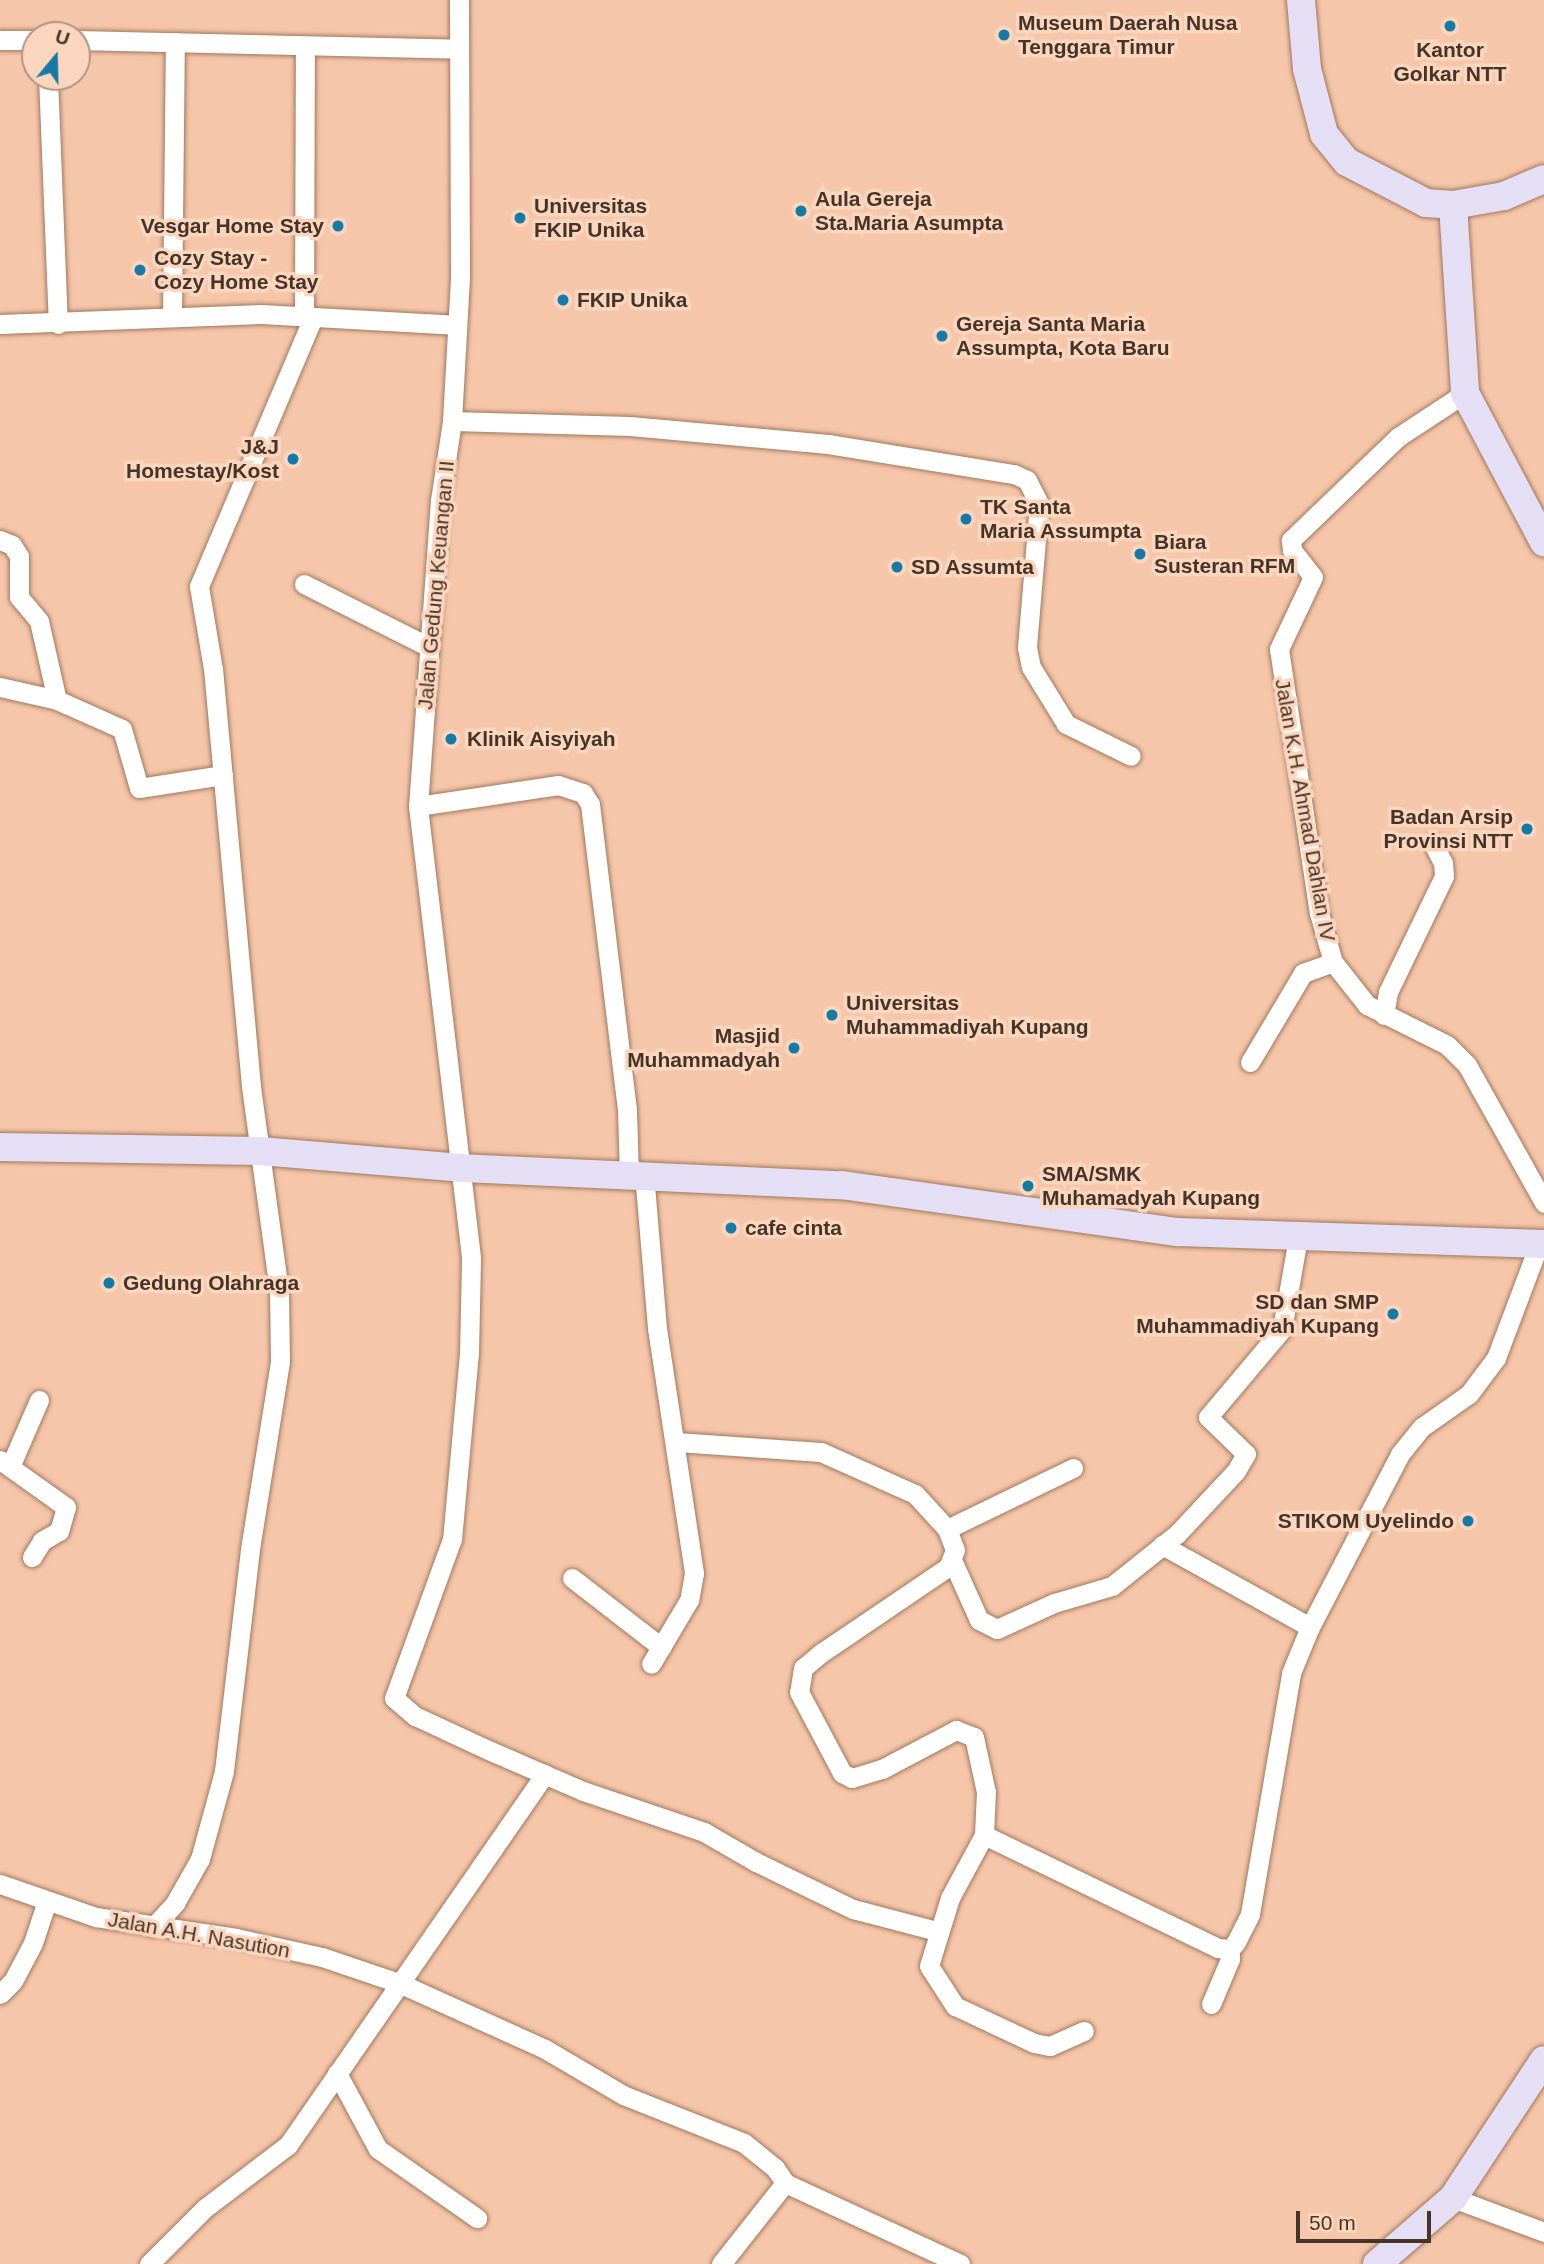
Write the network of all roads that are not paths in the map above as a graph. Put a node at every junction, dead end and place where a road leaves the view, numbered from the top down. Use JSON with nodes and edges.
{"nodes":[{"id":1,"x":458,"y":0,"type":"edge"},
{"id":2,"x":1301,"y":0,"type":"edge"},
{"id":3,"x":0,"y":40,"type":"edge"},
{"id":4,"x":21,"y":40,"type":"edge"},
{"id":5,"x":91,"y":40,"type":"edge"},
{"id":6,"x":175,"y":42,"type":"junction"},
{"id":7,"x":305,"y":47,"type":"junction"},
{"id":8,"x":459,"y":49,"type":"junction"},
{"id":9,"x":49,"y":91,"type":"edge"},
{"id":10,"x":1544,"y":178,"type":"edge"},
{"id":11,"x":1453,"y":205,"type":"junction"},
{"id":12,"x":308,"y":316,"type":"junction"},
{"id":13,"x":172,"y":317,"type":"junction"},
{"id":14,"x":0,"y":324,"type":"edge"},
{"id":15,"x":58,"y":324,"type":"junction"},
{"id":16,"x":455,"y":325,"type":"junction"},
{"id":17,"x":1465,"y":393,"type":"junction"},
{"id":18,"x":452,"y":421,"type":"junction"},
{"id":19,"x":0,"y":540,"type":"edge"},
{"id":20,"x":1544,"y":542,"type":"edge"},
{"id":21,"x":304,"y":584,"type":"dead end"},
{"id":22,"x":429,"y":647,"type":"junction"},
{"id":23,"x":0,"y":687,"type":"edge"},
{"id":24,"x":57,"y":700,"type":"junction"},
{"id":25,"x":1131,"y":756,"type":"dead end"},
{"id":26,"x":223,"y":775,"type":"junction"},
{"id":27,"x":418,"y":806,"type":"junction"},
{"id":28,"x":1433,"y":843,"type":"dead end"},
{"id":29,"x":1333,"y":962,"type":"junction"},
{"id":30,"x":1384,"y":1015,"type":"junction"},
{"id":31,"x":1250,"y":1062,"type":"dead end"},
{"id":32,"x":0,"y":1147,"type":"edge"},
{"id":33,"x":260,"y":1151,"type":"junction"},
{"id":34,"x":461,"y":1168,"type":"junction"},
{"id":35,"x":637,"y":1173,"type":"junction"},
{"id":36,"x":1544,"y":1203,"type":"edge"},
{"id":37,"x":1298,"y":1237,"type":"junction"},
{"id":38,"x":1542,"y":1244,"type":"edge"},
{"id":39,"x":39,"y":1400,"type":"dead end"},
{"id":40,"x":677,"y":1442,"type":"junction"},
{"id":41,"x":5,"y":1464,"type":"edge"},
{"id":42,"x":1073,"y":1468,"type":"dead end"},
{"id":43,"x":947,"y":1529,"type":"junction"},
{"id":44,"x":1162,"y":1545,"type":"junction"},
{"id":45,"x":32,"y":1557,"type":"dead end"},
{"id":46,"x":952,"y":1560,"type":"junction"},
{"id":47,"x":572,"y":1578,"type":"dead end"},
{"id":48,"x":1310,"y":1627,"type":"junction"},
{"id":49,"x":545,"y":1774,"type":"junction"},
{"id":50,"x":984,"y":1835,"type":"junction"},
{"id":51,"x":0,"y":1884,"type":"edge"},
{"id":52,"x":47,"y":1902,"type":"junction"},
{"id":53,"x":153,"y":1927,"type":"junction"},
{"id":54,"x":937,"y":1931,"type":"junction"},
{"id":55,"x":1230,"y":1949,"type":"junction"},
{"id":56,"x":399,"y":1983,"type":"junction"},
{"id":57,"x":0,"y":1994,"type":"edge"},
{"id":58,"x":1211,"y":2004,"type":"dead end"},
{"id":59,"x":1084,"y":2031,"type":"dead end"},
{"id":60,"x":1544,"y":2060,"type":"edge"},
{"id":61,"x":337,"y":2073,"type":"junction"},
{"id":62,"x":785,"y":2183,"type":"junction"},
{"id":63,"x":1453,"y":2198,"type":"junction"},
{"id":64,"x":477,"y":2218,"type":"dead end"},
{"id":65,"x":1544,"y":2232,"type":"edge"},
{"id":66,"x":951,"y":2263,"type":"edge"},
{"id":67,"x":149,"y":2264,"type":"edge"},
{"id":68,"x":720,"y":2264,"type":"edge"},
{"id":69,"x":1377,"y":2264,"type":"edge"}],
"edges":[{"from":1,"to":8,"type":"street","name":"Jalan Gedung Keuangan II"},
{"from":2,"to":11,"type":"street"},
{"from":3,"to":4,"type":"street"},
{"from":5,"to":6,"type":"street"},
{"from":6,"to":7,"type":"street"},
{"from":6,"to":13,"type":"street"},
{"from":7,"to":8,"type":"street"},
{"from":7,"to":12,"type":"street"},
{"from":8,"to":16,"type":"street","name":"Jalan Gedung Keuangan II"},
{"from":9,"to":15,"type":"street"},
{"from":10,"to":11,"type":"street"},
{"from":11,"to":17,"type":"street"},
{"from":12,"to":13,"type":"street"},
{"from":12,"to":16,"type":"street"},
{"from":12,"to":26,"type":"street"},
{"from":13,"to":15,"type":"street"},
{"from":14,"to":15,"type":"street"},
{"from":16,"to":18,"type":"street","name":"Jalan Gedung Keuangan II"},
{"from":17,"to":20,"type":"street"},
{"from":17,"to":29,"type":"street","name":"Jalan K.H. Ahmad Dahlan IV"},
{"from":18,"to":22,"type":"street","name":"Jalan Gedung Keuangan II"},
{"from":18,"to":25,"type":"street"},
{"from":19,"to":24,"type":"street"},
{"from":21,"to":22,"type":"street"},
{"from":22,"to":27,"type":"street","name":"Jalan Gedung Keuangan II"},
{"from":23,"to":24,"type":"street"},
{"from":24,"to":26,"type":"street"},
{"from":26,"to":33,"type":"street"},
{"from":27,"to":34,"type":"street","name":"Jalan Gedung Keuangan II"},
{"from":27,"to":35,"type":"street"},
{"from":28,"to":30,"type":"street"},
{"from":29,"to":30,"type":"street","name":"Jalan K.H. Ahmad Dahlan IV"},
{"from":29,"to":31,"type":"street","name":"Jalan K.H. Ahmad Dahlan IV"},
{"from":30,"to":36,"type":"street","name":"Jalan K.H. Ahmad Dahlan IV"},
{"from":32,"to":33,"type":"street"},
{"from":33,"to":34,"type":"street"},
{"from":33,"to":53,"type":"street"},
{"from":34,"to":35,"type":"street"},
{"from":34,"to":49,"type":"street","name":"Jalan Gedung Keuangan II"},
{"from":35,"to":37,"type":"street"},
{"from":35,"to":40,"type":"street"},
{"from":37,"to":38,"type":"street"},
{"from":37,"to":44,"type":"street"},
{"from":38,"to":48,"type":"street"},
{"from":39,"to":41,"type":"street"},
{"from":40,"to":43,"type":"street"},
{"from":40,"to":47,"type":"street"},
{"from":41,"to":45,"type":"street"},
{"from":42,"to":43,"type":"street"},
{"from":43,"to":46,"type":"street"},
{"from":44,"to":46,"type":"street"},
{"from":44,"to":48,"type":"street"},
{"from":46,"to":50,"type":"street"},
{"from":48,"to":55,"type":"street"},
{"from":49,"to":54,"type":"street"},
{"from":49,"to":56,"type":"street"},
{"from":50,"to":54,"type":"street"},
{"from":50,"to":55,"type":"street"},
{"from":51,"to":52,"type":"street","name":"Jalan A.H. Nasution"},
{"from":52,"to":53,"type":"street","name":"Jalan A.H. Nasution"},
{"from":52,"to":57,"type":"street"},
{"from":53,"to":56,"type":"street","name":"Jalan A.H. Nasution"},
{"from":54,"to":59,"type":"street"},
{"from":55,"to":58,"type":"street"},
{"from":56,"to":61,"type":"street"},
{"from":56,"to":62,"type":"street","name":"Jalan A.H. Nasution"},
{"from":60,"to":63,"type":"street"},
{"from":61,"to":64,"type":"street"},
{"from":61,"to":67,"type":"street"},
{"from":62,"to":66,"type":"street"},
{"from":62,"to":68,"type":"street"},
{"from":63,"to":65,"type":"street"},
{"from":63,"to":69,"type":"street"}]}
